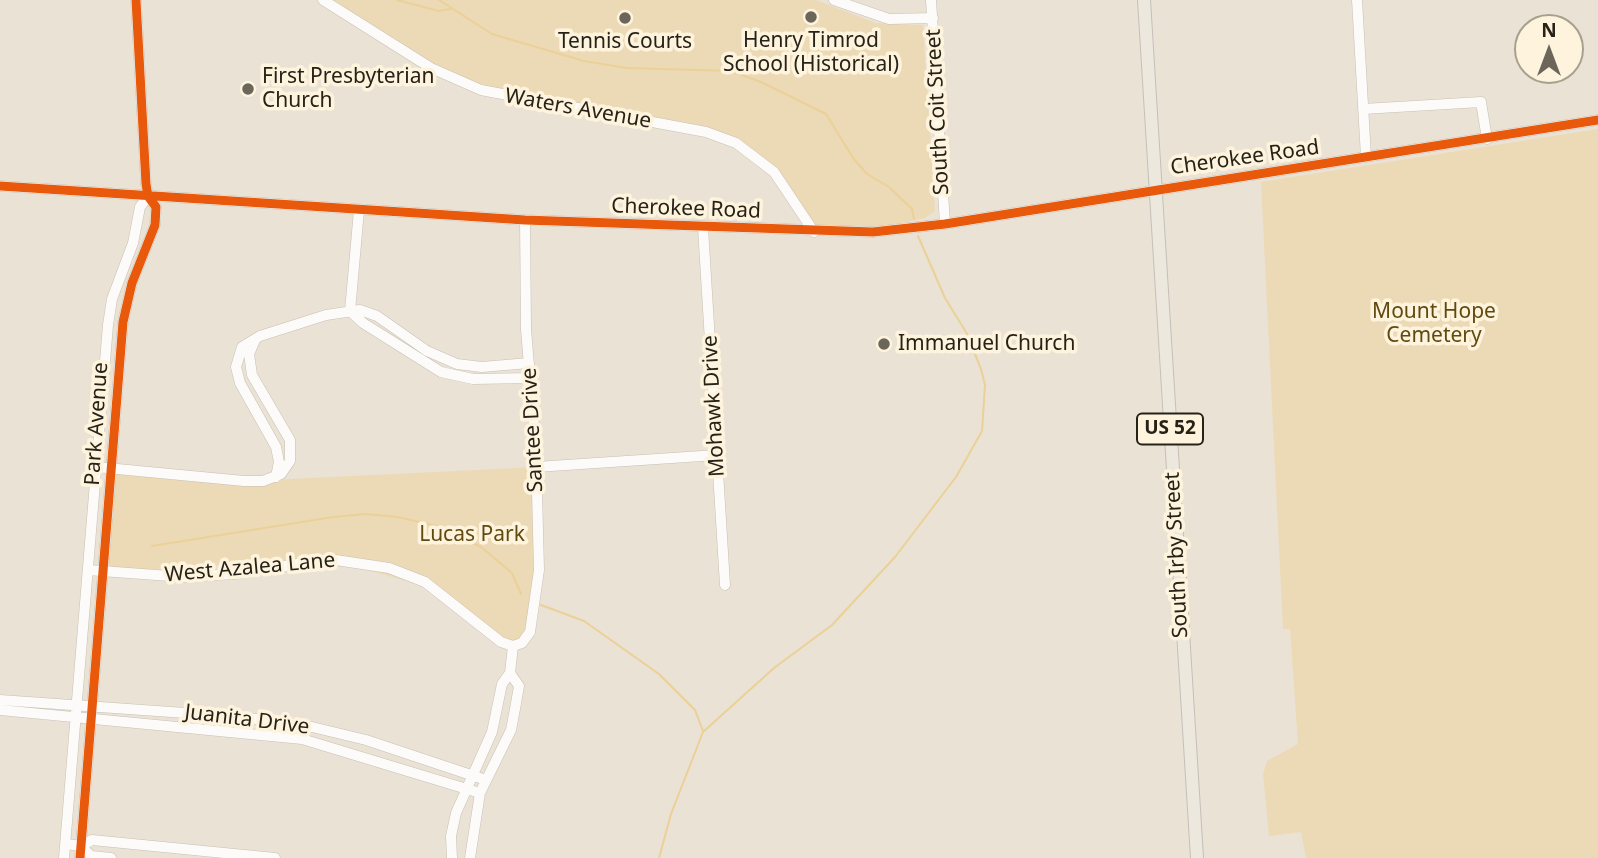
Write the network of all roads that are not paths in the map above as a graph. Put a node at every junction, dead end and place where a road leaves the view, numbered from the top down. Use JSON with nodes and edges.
{"nodes":[{"id":1,"x":136,"y":0,"type":"edge"},
{"id":2,"x":323,"y":0,"type":"edge"},
{"id":3,"x":834,"y":0,"type":"edge"},
{"id":4,"x":931,"y":0,"type":"edge"},
{"id":5,"x":1144,"y":0,"type":"edge"},
{"id":6,"x":1357,"y":0,"type":"edge"},
{"id":7,"x":933,"y":18,"type":"junction"},
{"id":8,"x":1363,"y":109,"type":"junction"},
{"id":9,"x":1598,"y":120,"type":"edge"},
{"id":10,"x":1487,"y":139,"type":"junction"},
{"id":11,"x":1366,"y":158,"type":"junction"},
{"id":12,"x":0,"y":187,"type":"edge"},
{"id":13,"x":1154,"y":189,"type":"junction"},
{"id":14,"x":148,"y":196,"type":"junction"},
{"id":15,"x":359,"y":210,"type":"junction"},
{"id":16,"x":525,"y":220,"type":"junction"},
{"id":17,"x":945,"y":224,"type":"junction"},
{"id":18,"x":703,"y":228,"type":"junction"},
{"id":19,"x":814,"y":232,"type":"junction"},
{"id":20,"x":350,"y":310,"type":"junction"},
{"id":21,"x":255,"y":339,"type":"junction"},
{"id":22,"x":529,"y":363,"type":"junction"},
{"id":23,"x":531,"y":377,"type":"junction"},
{"id":24,"x":717,"y":455,"type":"junction"},
{"id":25,"x":96,"y":467,"type":"junction"},
{"id":26,"x":536,"y":467,"type":"junction"},
{"id":27,"x":112,"y":468,"type":"junction"},
{"id":28,"x":276,"y":477,"type":"junction"},
{"id":29,"x":88,"y":570,"type":"junction"},
{"id":30,"x":104,"y":572,"type":"junction"},
{"id":31,"x":725,"y":585,"type":"dead end"},
{"id":32,"x":513,"y":646,"type":"junction"},
{"id":33,"x":510,"y":673,"type":"junction"},
{"id":34,"x":0,"y":700,"type":"edge"},
{"id":35,"x":94,"y":705,"type":"junction"},
{"id":36,"x":0,"y":710,"type":"edge"},
{"id":37,"x":75,"y":711,"type":"junction"},
{"id":38,"x":92,"y":719,"type":"junction"},
{"id":39,"x":471,"y":775,"type":"junction"},
{"id":40,"x":486,"y":779,"type":"junction"},
{"id":41,"x":465,"y":789,"type":"junction"},
{"id":42,"x":480,"y":793,"type":"junction"},
{"id":43,"x":65,"y":844,"type":"junction"},
{"id":44,"x":80,"y":846,"type":"junction"},
{"id":45,"x":64,"y":858,"type":"edge"},
{"id":46,"x":80,"y":858,"type":"edge"},
{"id":47,"x":111,"y":858,"type":"edge"},
{"id":48,"x":275,"y":858,"type":"edge"},
{"id":49,"x":452,"y":858,"type":"edge"},
{"id":50,"x":470,"y":858,"type":"edge"},
{"id":51,"x":1197,"y":858,"type":"edge"}],
"edges":[{"from":1,"to":14,"type":"street","name":"Park Avenue"},
{"from":2,"to":19,"type":"street","name":"Waters Avenue"},
{"from":3,"to":7,"type":"street"},
{"from":4,"to":7,"type":"street","name":"South Coit Street"},
{"from":5,"to":13,"type":"main road","name":"South Irby Street","number":"US 52"},
{"from":6,"to":8,"type":"street"},
{"from":7,"to":17,"type":"street","name":"South Coit Street"},
{"from":8,"to":10,"type":"street"},
{"from":8,"to":11,"type":"street"},
{"from":9,"to":10,"type":"street","name":"Cherokee Road"},
{"from":10,"to":11,"type":"street","name":"Cherokee Road"},
{"from":11,"to":13,"type":"street","name":"Cherokee Road"},
{"from":12,"to":14,"type":"street","name":"Cherokee Road"},
{"from":13,"to":17,"type":"street","name":"Cherokee Road"},
{"from":13,"to":51,"type":"main road","name":"South Irby Street","number":"US 52"},
{"from":14,"to":15,"type":"street","name":"Cherokee Road"},
{"from":14,"to":25,"type":"street","name":"Park Avenue"},
{"from":14,"to":27,"type":"street","name":"Park Avenue"},
{"from":15,"to":16,"type":"street","name":"Cherokee Road"},
{"from":15,"to":20,"type":"street"},
{"from":16,"to":18,"type":"street","name":"Cherokee Road"},
{"from":16,"to":22,"type":"street","name":"Santee Drive"},
{"from":17,"to":19,"type":"street","name":"Cherokee Road"},
{"from":18,"to":19,"type":"street","name":"Cherokee Road"},
{"from":18,"to":24,"type":"street","name":"Mohawk Drive"},
{"from":20,"to":21,"type":"street"},
{"from":20,"to":22,"type":"street"},
{"from":20,"to":23,"type":"street"},
{"from":21,"to":28,"type":"street"},
{"from":21,"to":28,"type":"street"},
{"from":22,"to":23,"type":"street","name":"Santee Drive"},
{"from":23,"to":26,"type":"street","name":"Santee Drive"},
{"from":24,"to":26,"type":"street"},
{"from":24,"to":31,"type":"street","name":"Mohawk Drive"},
{"from":25,"to":27,"type":"street"},
{"from":25,"to":29,"type":"street","name":"Park Avenue"},
{"from":26,"to":32,"type":"street","name":"Santee Drive"},
{"from":27,"to":28,"type":"street"},
{"from":27,"to":30,"type":"street","name":"Park Avenue"},
{"from":29,"to":30,"type":"street","name":"West Azalea Lane"},
{"from":29,"to":37,"type":"street","name":"Park Avenue"},
{"from":30,"to":32,"type":"street","name":"West Azalea Lane"},
{"from":30,"to":35,"type":"street","name":"Park Avenue"},
{"from":32,"to":33,"type":"street"},
{"from":33,"to":39,"type":"street"},
{"from":33,"to":40,"type":"street"},
{"from":34,"to":37,"type":"street","name":"Juanita Drive"},
{"from":35,"to":37,"type":"street","name":"Juanita Drive"},
{"from":35,"to":38,"type":"street","name":"Park Avenue"},
{"from":35,"to":39,"type":"street","name":"Juanita Drive"},
{"from":36,"to":37,"type":"street","name":"Juanita Drive"},
{"from":37,"to":38,"type":"street","name":"Juanita Drive"},
{"from":37,"to":43,"type":"street","name":"Park Avenue"},
{"from":38,"to":41,"type":"street","name":"Juanita Drive"},
{"from":38,"to":44,"type":"street","name":"Park Avenue"},
{"from":39,"to":40,"type":"street","name":"Juanita Drive"},
{"from":39,"to":41,"type":"street"},
{"from":40,"to":42,"type":"street"},
{"from":41,"to":42,"type":"street","name":"Juanita Drive"},
{"from":41,"to":49,"type":"street"},
{"from":42,"to":50,"type":"street"},
{"from":43,"to":44,"type":"street"},
{"from":43,"to":45,"type":"street","name":"Park Avenue"},
{"from":44,"to":46,"type":"street","name":"Park Avenue"},
{"from":44,"to":47,"type":"street"},
{"from":44,"to":48,"type":"street"}]}
